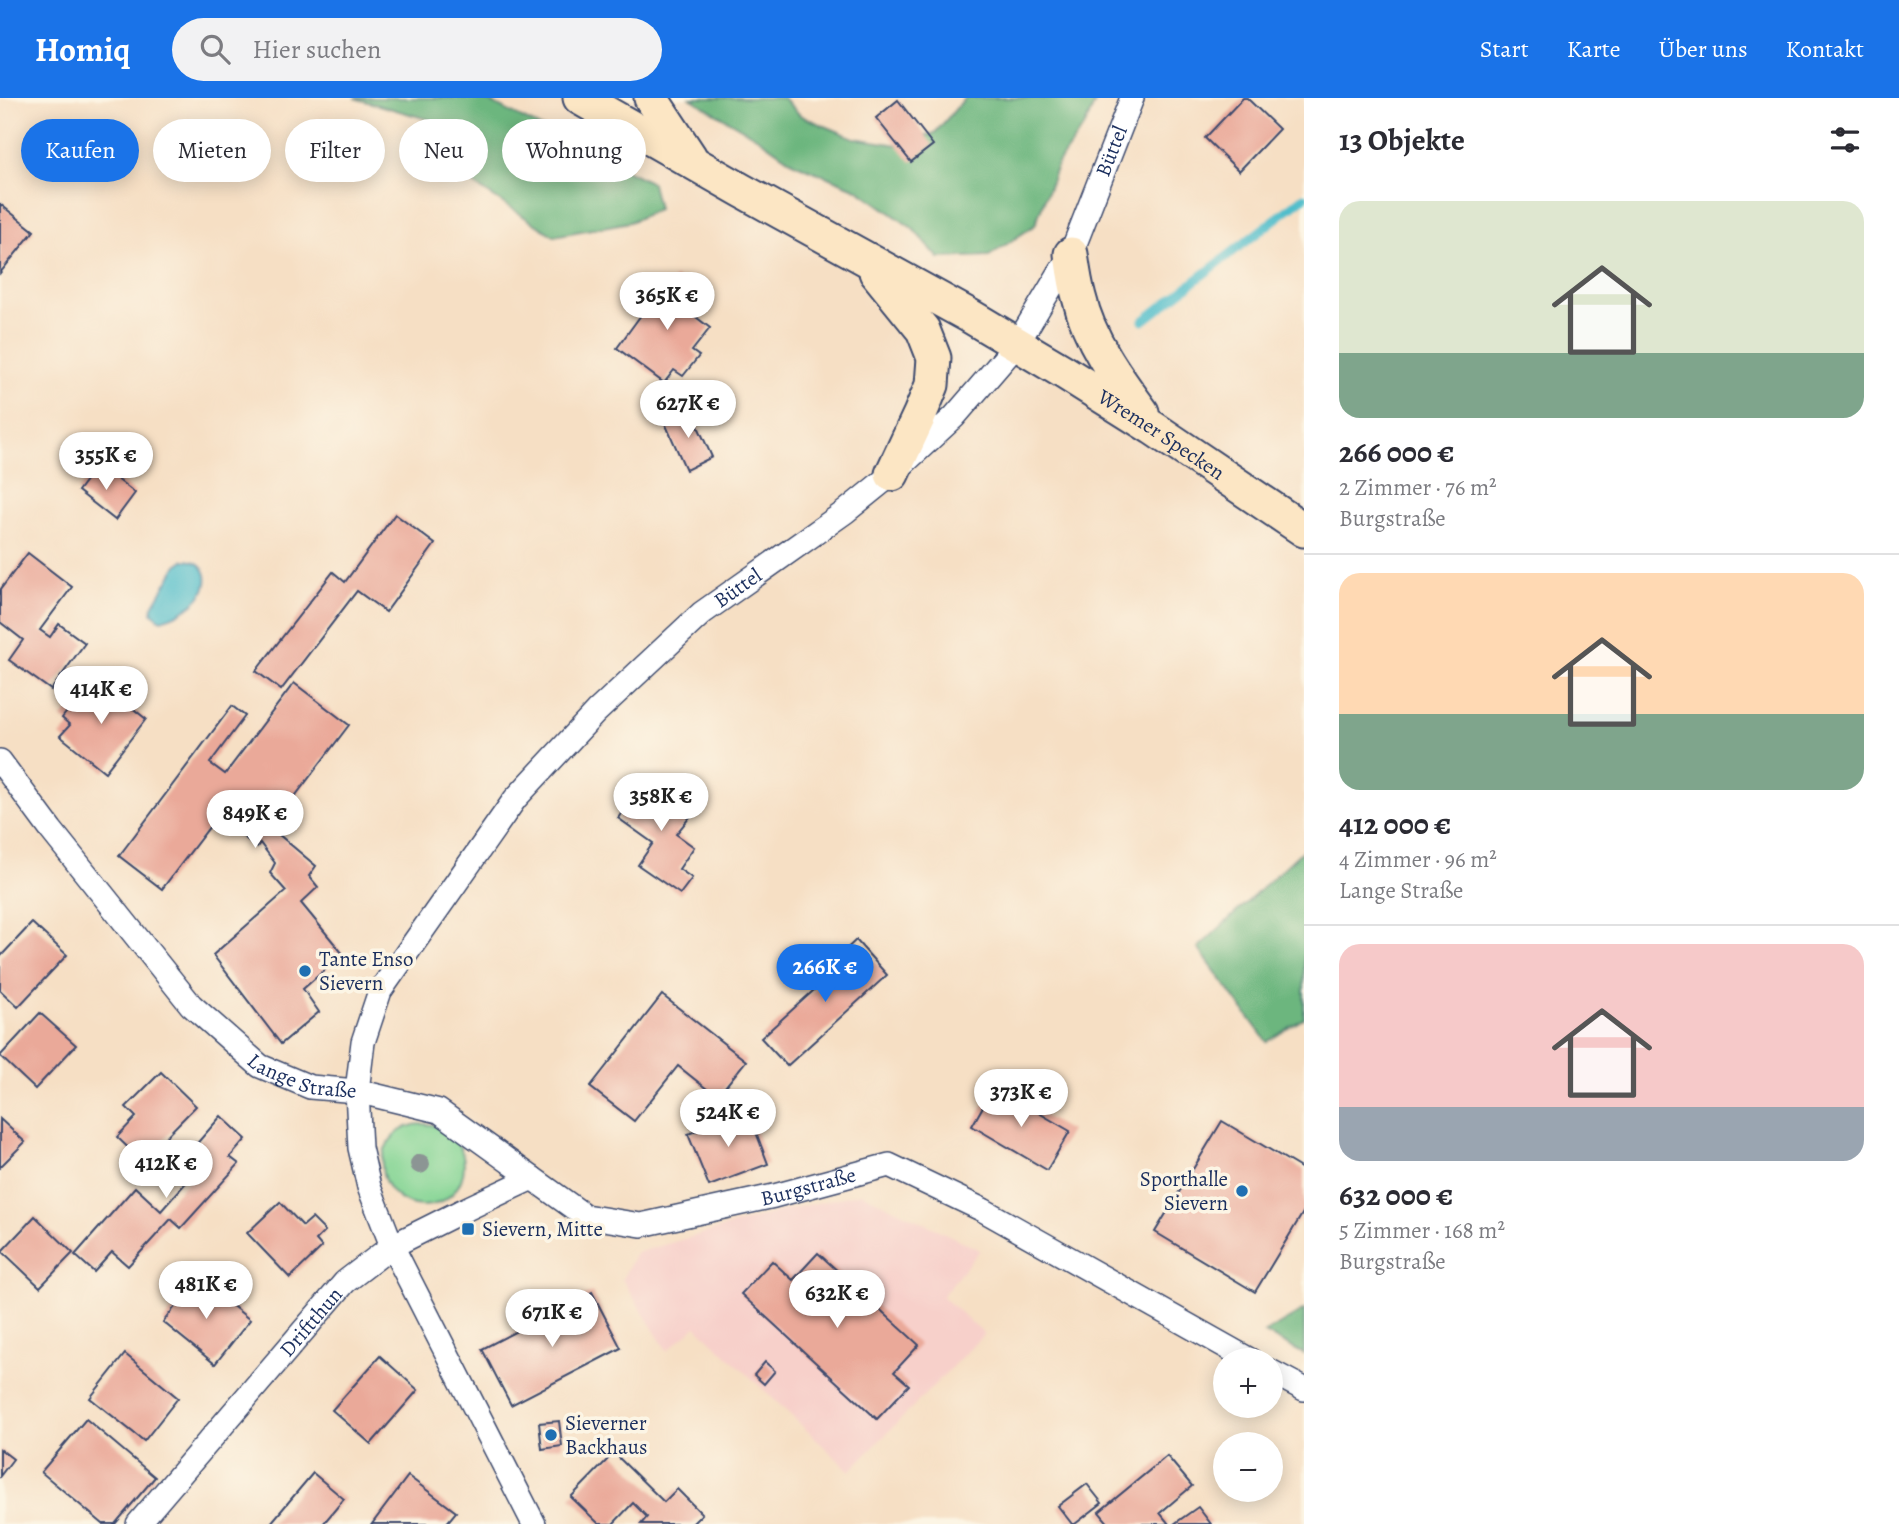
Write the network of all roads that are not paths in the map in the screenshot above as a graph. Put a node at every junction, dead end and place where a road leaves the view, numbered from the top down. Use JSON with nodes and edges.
{"nodes":[{"id":1,"x":580,"y":98,"type":"edge"},
{"id":2,"x":652,"y":98,"type":"edge"},
{"id":3,"x":1132,"y":98,"type":"edge"},
{"id":4,"x":693,"y":162,"type":"junction"},
{"id":5,"x":1070,"y":254,"type":"junction"},
{"id":6,"x":865,"y":259,"type":"junction"},
{"id":7,"x":1017,"y":344,"type":"junction"},
{"id":8,"x":1153,"y":428,"type":"junction"},
{"id":9,"x":892,"y":474,"type":"junction"},
{"id":10,"x":1304,"y":530,"type":"edge"},
{"id":11,"x":0,"y":761,"type":"edge"},
{"id":12,"x":357,"y":1091,"type":"junction"},
{"id":13,"x":532,"y":1178,"type":"junction"},
{"id":14,"x":392,"y":1247,"type":"junction"},
{"id":15,"x":1229,"y":1348,"type":"edge"},
{"id":16,"x":1283,"y":1378,"type":"edge"},
{"id":17,"x":1304,"y":1390,"type":"edge"},
{"id":18,"x":138,"y":1524,"type":"edge"},
{"id":19,"x":534,"y":1524,"type":"edge"}],
"edges":[{"from":1,"to":4,"type":"street","name":"Wremer Specken"},
{"from":2,"to":4,"type":"street"},
{"from":3,"to":5,"type":"street","name":"Büttel"},
{"from":4,"to":6,"type":"street","name":"Wremer Specken"},
{"from":5,"to":7,"type":"street","name":"Büttel"},
{"from":5,"to":8,"type":"street"},
{"from":6,"to":7,"type":"street","name":"Wremer Specken"},
{"from":6,"to":9,"type":"street"},
{"from":7,"to":8,"type":"street","name":"Wremer Specken"},
{"from":7,"to":9,"type":"street","name":"Büttel"},
{"from":8,"to":10,"type":"street","name":"Wremer Specken"},
{"from":9,"to":12,"type":"street","name":"Büttel"},
{"from":11,"to":12,"type":"street","name":"Lange Straße"},
{"from":12,"to":13,"type":"street","name":"Burgstraße"},
{"from":12,"to":14,"type":"street","name":"Lange Straße"},
{"from":13,"to":14,"type":"street","name":"Driftthun"},
{"from":13,"to":15,"type":"street","name":"Burgstraße"},
{"from":14,"to":18,"type":"street","name":"Driftthun"},
{"from":14,"to":19,"type":"street","name":"Lange Straße"},
{"from":16,"to":17,"type":"street"}]}
